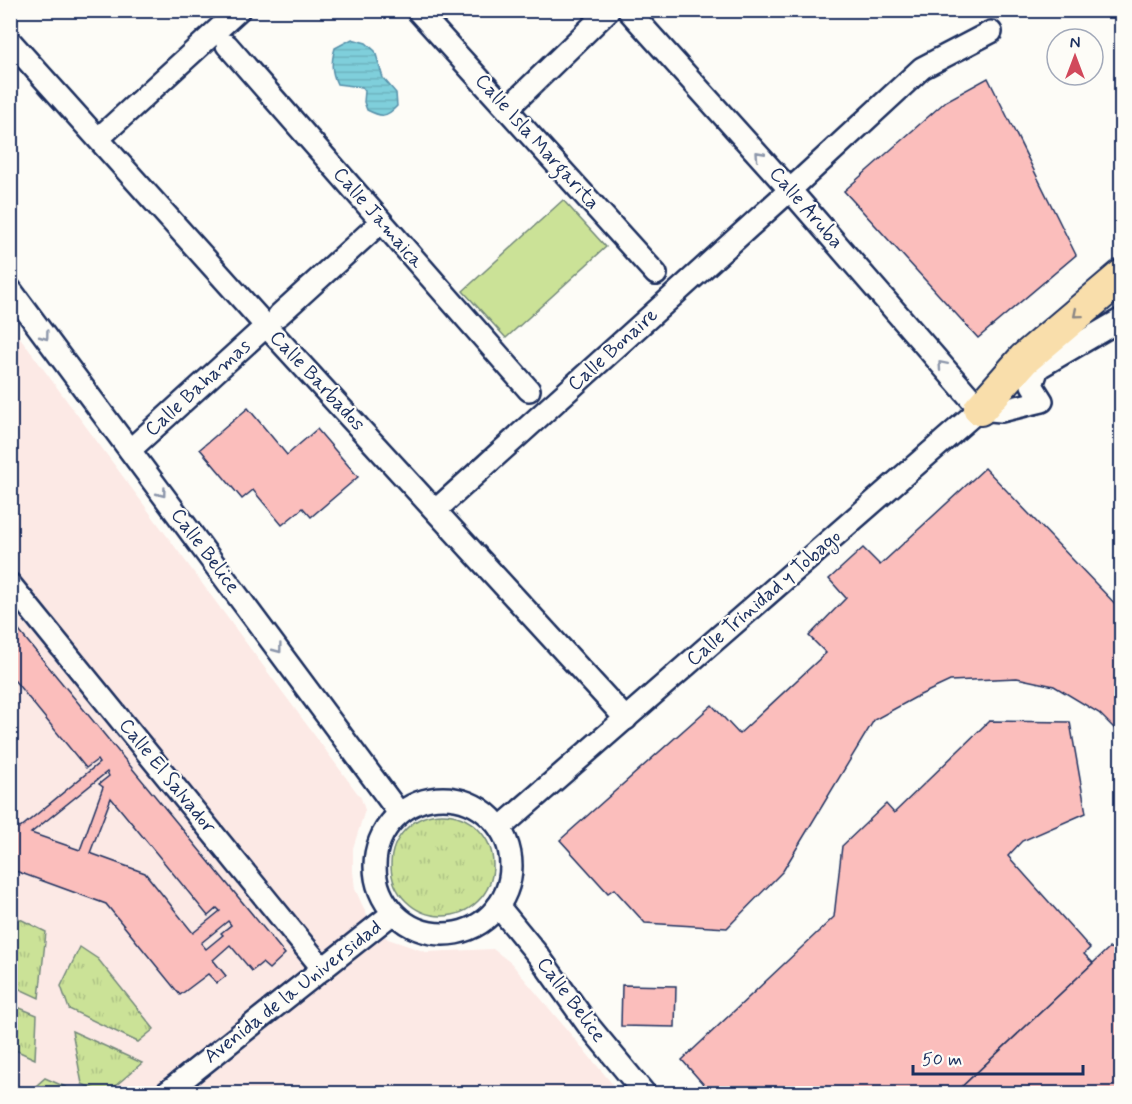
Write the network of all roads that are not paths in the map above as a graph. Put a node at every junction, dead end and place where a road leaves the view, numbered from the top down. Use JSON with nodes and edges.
{"nodes":[{"id":1,"x":239,"y":10,"type":"edge"},
{"id":2,"x":417,"y":10,"type":"edge"},
{"id":3,"x":628,"y":10,"type":"edge"},
{"id":4,"x":608,"y":11,"type":"edge"},
{"id":5,"x":991,"y":32,"type":"dead end"},
{"id":6,"x":10,"y":41,"type":"edge"},
{"id":7,"x":227,"y":45,"type":"dead end"},
{"id":8,"x":507,"y":109,"type":"junction"},
{"id":9,"x":99,"y":138,"type":"junction"},
{"id":10,"x":790,"y":190,"type":"junction"},
{"id":11,"x":381,"y":222,"type":"junction"},
{"id":12,"x":656,"y":274,"type":"dead end"},
{"id":13,"x":1122,"y":276,"type":"edge"},
{"id":14,"x":10,"y":289,"type":"edge"},
{"id":15,"x":1122,"y":319,"type":"edge"},
{"id":16,"x":273,"y":320,"type":"junction"},
{"id":17,"x":1025,"y":371,"type":"junction"},
{"id":18,"x":529,"y":390,"type":"dead end"},
{"id":19,"x":980,"y":409,"type":"junction"},
{"id":20,"x":130,"y":450,"type":"junction"},
{"id":21,"x":436,"y":510,"type":"junction"},
{"id":22,"x":10,"y":584,"type":"edge"},
{"id":23,"x":626,"y":718,"type":"junction"},
{"id":24,"x":399,"y":813,"type":"junction"},
{"id":25,"x":500,"y":828,"type":"junction"},
{"id":26,"x":498,"y":906,"type":"junction"},
{"id":27,"x":393,"y":913,"type":"junction"},
{"id":28,"x":323,"y":969,"type":"junction"},
{"id":29,"x":165,"y":1094,"type":"edge"},
{"id":30,"x":645,"y":1094,"type":"edge"}],
"edges":[{"from":1,"to":9,"type":"street"},
{"from":2,"to":8,"type":"street","name":"Calle Isla Margarita"},
{"from":10,"to":3,"type":"street","name":"Calle Aruba","one_way":true},
{"from":4,"to":8,"type":"street"},
{"from":5,"to":10,"type":"street","name":"Calle Bonaire"},
{"from":6,"to":9,"type":"street","name":"Calle Barbados"},
{"from":7,"to":11,"type":"street","name":"Calle Jamaica"},
{"from":8,"to":12,"type":"street","name":"Calle Isla Margarita"},
{"from":9,"to":16,"type":"street","name":"Calle Barbados"},
{"from":19,"to":10,"type":"street","name":"Calle Aruba","one_way":true},
{"from":10,"to":21,"type":"street","name":"Calle Bonaire"},
{"from":11,"to":16,"type":"street","name":"Calle Bahamas"},
{"from":11,"to":18,"type":"street","name":"Calle Jamaica"},
{"from":13,"to":17,"type":"highway","one_way":true},
{"from":14,"to":20,"type":"street","name":"Calle Belice","one_way":true},
{"from":15,"to":17,"type":"street"},
{"from":16,"to":20,"type":"street","name":"Calle Bahamas"},
{"from":16,"to":21,"type":"street","name":"Calle Barbados"},
{"from":17,"to":19,"type":"highway"},
{"from":17,"to":19,"type":"street"},
{"from":19,"to":23,"type":"street","name":"Calle Trinidad y Tobago"},
{"from":20,"to":24,"type":"street","name":"Calle Belice","one_way":true},
{"from":21,"to":23,"type":"street","name":"Calle Barbados"},
{"from":22,"to":28,"type":"street","name":"Calle El Salvador"},
{"from":23,"to":25,"type":"street","name":"Calle Trinidad y Tobago"},
{"from":24,"to":25,"type":"street"},
{"from":24,"to":27,"type":"street"},
{"from":25,"to":26,"type":"street"},
{"from":26,"to":27,"type":"street"},
{"from":26,"to":30,"type":"street","name":"Calle Belice"},
{"from":27,"to":28,"type":"street","name":"Avenida de la Universidad"},
{"from":28,"to":29,"type":"street","name":"Avenida de la Universidad"}]}
